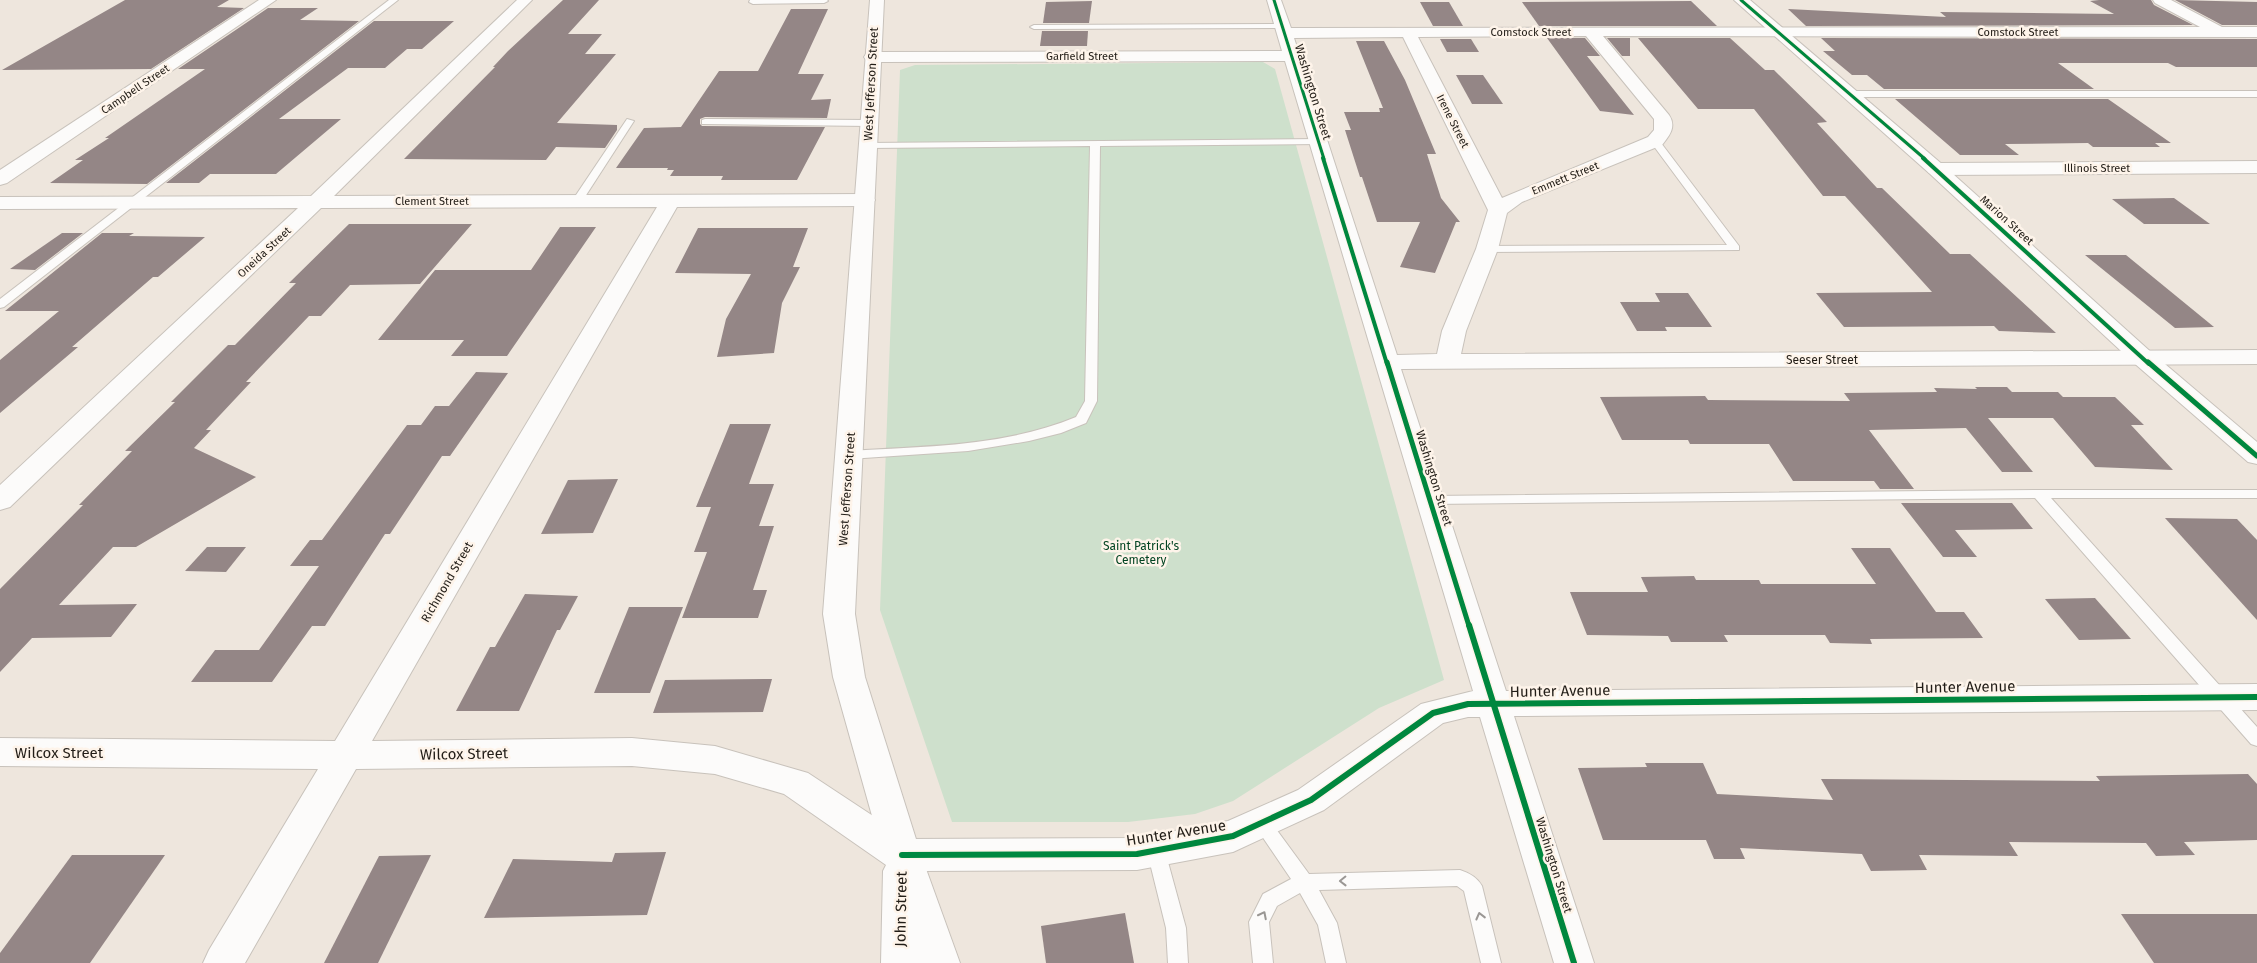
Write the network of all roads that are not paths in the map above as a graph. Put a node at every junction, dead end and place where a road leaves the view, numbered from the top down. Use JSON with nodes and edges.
{"nodes":[{"id":1,"x":269,"y":0,"type":"edge"},
{"id":2,"x":394,"y":0,"type":"edge"},
{"id":3,"x":525,"y":0,"type":"edge"},
{"id":4,"x":754,"y":0,"type":"edge"},
{"id":5,"x":877,"y":0,"type":"edge"},
{"id":6,"x":1274,"y":0,"type":"edge"},
{"id":7,"x":1741,"y":0,"type":"edge"},
{"id":8,"x":2160,"y":0,"type":"edge"},
{"id":9,"x":824,"y":1,"type":"dead end"},
{"id":10,"x":1034,"y":27,"type":"dead end"},
{"id":11,"x":1408,"y":32,"type":"junction"},
{"id":12,"x":1591,"y":32,"type":"junction"},
{"id":13,"x":1778,"y":32,"type":"junction"},
{"id":14,"x":2220,"y":32,"type":"junction"},
{"id":15,"x":2257,"y":32,"type":"edge"},
{"id":16,"x":1286,"y":38,"type":"junction"},
{"id":17,"x":872,"y":57,"type":"junction"},
{"id":18,"x":1850,"y":94,"type":"junction"},
{"id":19,"x":2257,"y":94,"type":"edge"},
{"id":20,"x":630,"y":121,"type":"dead end"},
{"id":21,"x":705,"y":122,"type":"dead end"},
{"id":22,"x":868,"y":134,"type":"junction"},
{"id":23,"x":1655,"y":141,"type":"junction"},
{"id":24,"x":1318,"y":142,"type":"junction"},
{"id":25,"x":1095,"y":144,"type":"junction"},
{"id":26,"x":2257,"y":167,"type":"edge"},
{"id":27,"x":1936,"y":169,"type":"junction"},
{"id":28,"x":0,"y":178,"type":"edge"},
{"id":29,"x":671,"y":200,"type":"junction"},
{"id":30,"x":865,"y":200,"type":"junction"},
{"id":31,"x":577,"y":201,"type":"junction"},
{"id":32,"x":132,"y":202,"type":"junction"},
{"id":33,"x":316,"y":202,"type":"junction"},
{"id":34,"x":0,"y":203,"type":"edge"},
{"id":35,"x":1498,"y":210,"type":"junction"},
{"id":36,"x":1487,"y":249,"type":"junction"},
{"id":37,"x":0,"y":305,"type":"edge"},
{"id":38,"x":2257,"y":357,"type":"edge"},
{"id":39,"x":2143,"y":358,"type":"junction"},
{"id":40,"x":1387,"y":362,"type":"junction"},
{"id":41,"x":1447,"y":362,"type":"junction"},
{"id":42,"x":849,"y":455,"type":"junction"},
{"id":43,"x":2257,"y":456,"type":"edge"},
{"id":44,"x":2039,"y":494,"type":"junction"},
{"id":45,"x":2257,"y":494,"type":"edge"},
{"id":46,"x":1430,"y":500,"type":"junction"},
{"id":47,"x":0,"y":501,"type":"edge"},
{"id":48,"x":2220,"y":697,"type":"junction"},
{"id":49,"x":2257,"y":697,"type":"edge"},
{"id":50,"x":1494,"y":704,"type":"junction"},
{"id":51,"x":2257,"y":739,"type":"edge"},
{"id":52,"x":0,"y":752,"type":"edge"},
{"id":53,"x":345,"y":755,"type":"junction"},
{"id":54,"x":1262,"y":822,"type":"junction"},
{"id":55,"x":1156,"y":851,"type":"junction"},
{"id":56,"x":902,"y":855,"type":"junction"},
{"id":57,"x":1304,"y":882,"type":"junction"},
{"id":58,"x":223,"y":963,"type":"edge"},
{"id":59,"x":901,"y":963,"type":"edge"},
{"id":60,"x":940,"y":963,"type":"edge"},
{"id":61,"x":1178,"y":963,"type":"edge"},
{"id":62,"x":1263,"y":963,"type":"edge"},
{"id":63,"x":1336,"y":963,"type":"edge"},
{"id":64,"x":1491,"y":963,"type":"edge"},
{"id":65,"x":1574,"y":963,"type":"edge"}],
"edges":[{"from":1,"to":28,"type":"street","name":"Campbell Street"},
{"from":2,"to":32,"type":"lane"},
{"from":3,"to":33,"type":"street","name":"Oneida Street"},
{"from":4,"to":9,"type":"lane"},
{"from":5,"to":17,"type":"street","name":"West Jefferson Street"},
{"from":6,"to":16,"type":"street","name":"Washington Street"},
{"from":7,"to":13,"type":"street","name":"Marion Street"},
{"from":8,"to":14,"type":"street"},
{"from":10,"to":16,"type":"lane"},
{"from":11,"to":12,"type":"street","name":"Comstock Street"},
{"from":11,"to":16,"type":"street","name":"Comstock Street"},
{"from":11,"to":35,"type":"street","name":"Irene Street"},
{"from":12,"to":13,"type":"street","name":"Comstock Street"},
{"from":12,"to":23,"type":"street"},
{"from":13,"to":14,"type":"street","name":"Comstock Street"},
{"from":13,"to":18,"type":"street","name":"Marion Street"},
{"from":14,"to":15,"type":"street","name":"Comstock Street"},
{"from":16,"to":17,"type":"street","name":"Garfield Street"},
{"from":16,"to":24,"type":"street","name":"Washington Street"},
{"from":17,"to":22,"type":"street","name":"West Jefferson Street"},
{"from":18,"to":19,"type":"lane"},
{"from":18,"to":27,"type":"street","name":"Marion Street"},
{"from":20,"to":31,"type":"lane"},
{"from":21,"to":22,"type":"lane"},
{"from":22,"to":25,"type":"lane"},
{"from":22,"to":30,"type":"street","name":"West Jefferson Street"},
{"from":23,"to":35,"type":"street","name":"Emmett Street"},
{"from":23,"to":36,"type":"lane"},
{"from":24,"to":25,"type":"lane"},
{"from":24,"to":40,"type":"street","name":"Washington Street"},
{"from":25,"to":42,"type":"lane"},
{"from":26,"to":27,"type":"street","name":"Illinois Street"},
{"from":27,"to":39,"type":"street","name":"Marion Street"},
{"from":29,"to":30,"type":"street","name":"Clement Street"},
{"from":29,"to":31,"type":"street","name":"Clement Street"},
{"from":29,"to":53,"type":"street","name":"Richmond Street"},
{"from":30,"to":42,"type":"street","name":"West Jefferson Street"},
{"from":31,"to":33,"type":"street","name":"Clement Street"},
{"from":32,"to":33,"type":"street","name":"Clement Street"},
{"from":32,"to":34,"type":"street","name":"Clement Street"},
{"from":32,"to":37,"type":"lane"},
{"from":33,"to":47,"type":"street","name":"Oneida Street"},
{"from":35,"to":36,"type":"street"},
{"from":36,"to":41,"type":"street"},
{"from":38,"to":39,"type":"street","name":"Seeser Street"},
{"from":39,"to":41,"type":"street","name":"Seeser Street"},
{"from":39,"to":43,"type":"street","name":"Marion Street"},
{"from":40,"to":41,"type":"street","name":"Seeser Street"},
{"from":40,"to":46,"type":"street","name":"Washington Street"},
{"from":42,"to":56,"type":"street","name":"West Jefferson Street"},
{"from":44,"to":45,"type":"lane"},
{"from":44,"to":46,"type":"lane"},
{"from":44,"to":48,"type":"lane"},
{"from":46,"to":50,"type":"street","name":"Washington Street"},
{"from":48,"to":49,"type":"street","name":"Hunter Avenue"},
{"from":48,"to":50,"type":"street","name":"Hunter Avenue"},
{"from":48,"to":51,"type":"lane"},
{"from":50,"to":54,"type":"street","name":"Hunter Avenue"},
{"from":50,"to":65,"type":"street","name":"Washington Street"},
{"from":52,"to":53,"type":"street","name":"Wilcox Street"},
{"from":53,"to":56,"type":"street","name":"Wilcox Street"},
{"from":53,"to":58,"type":"street","name":"Richmond Street"},
{"from":54,"to":55,"type":"street","name":"Hunter Avenue"},
{"from":54,"to":57,"type":"lane"},
{"from":55,"to":56,"type":"street","name":"Hunter Avenue"},
{"from":55,"to":61,"type":"lane"},
{"from":56,"to":59,"type":"street","name":"John Street"},
{"from":56,"to":60,"type":"street","name":"West Jefferson Street"},
{"from":62,"to":57,"type":"lane","one_way":true},
{"from":57,"to":63,"type":"lane"},
{"from":64,"to":57,"type":"lane","one_way":true}]}
